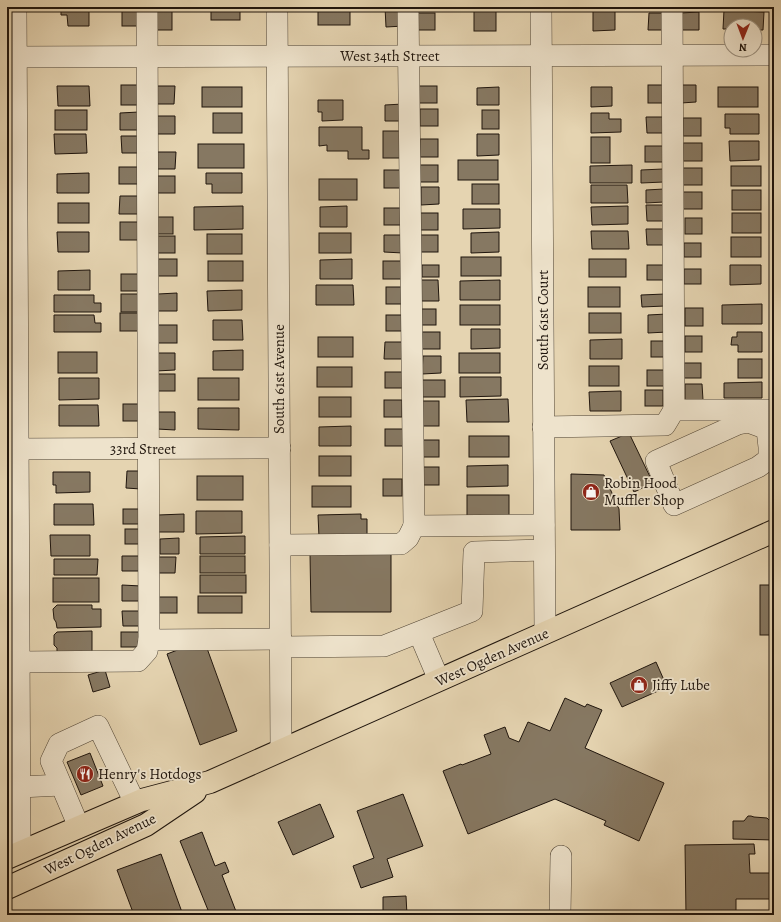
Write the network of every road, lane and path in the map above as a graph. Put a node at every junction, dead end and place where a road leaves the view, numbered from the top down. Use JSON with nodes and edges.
{"nodes":[{"id":1,"x":16,"y":7,"type":"edge"},
{"id":2,"x":147,"y":7,"type":"edge"},
{"id":3,"x":277,"y":7,"type":"edge"},
{"id":4,"x":408,"y":7,"type":"edge"},
{"id":5,"x":541,"y":7,"type":"edge"},
{"id":6,"x":672,"y":7,"type":"edge"},
{"id":7,"x":672,"y":55,"type":"junction"},
{"id":8,"x":774,"y":55,"type":"edge"},
{"id":9,"x":147,"y":56,"type":"junction"},
{"id":10,"x":277,"y":56,"type":"junction"},
{"id":11,"x":408,"y":56,"type":"junction"},
{"id":12,"x":541,"y":56,"type":"junction"},
{"id":13,"x":12,"y":57,"type":"edge"},
{"id":14,"x":674,"y":410,"type":"junction"},
{"id":15,"x":772,"y":422,"type":"edge"},
{"id":16,"x":543,"y":427,"type":"junction"},
{"id":17,"x":280,"y":448,"type":"junction"},
{"id":18,"x":12,"y":449,"type":"edge"},
{"id":19,"x":148,"y":449,"type":"junction"},
{"id":20,"x":544,"y":525,"type":"junction"},
{"id":21,"x":414,"y":526,"type":"junction"},
{"id":22,"x":774,"y":531,"type":"edge"},
{"id":23,"x":280,"y":545,"type":"junction"},
{"id":24,"x":544,"y":550,"type":"junction"},
{"id":25,"x":419,"y":633,"type":"junction"},
{"id":26,"x":545,"y":633,"type":"junction"},
{"id":27,"x":149,"y":640,"type":"junction"},
{"id":28,"x":281,"y":643,"type":"junction"},
{"id":29,"x":19,"y":662,"type":"junction"},
{"id":30,"x":439,"y":680,"type":"junction"},
{"id":31,"x":281,"y":750,"type":"junction"},
{"id":32,"x":13,"y":758,"type":"edge"},
{"id":33,"x":210,"y":782,"type":"junction"},
{"id":34,"x":61,"y":785,"type":"junction"},
{"id":35,"x":20,"y":786,"type":"junction"},
{"id":36,"x":135,"y":803,"type":"junction"},
{"id":37,"x":79,"y":827,"type":"junction"},
{"id":38,"x":14,"y":855,"type":"edge"},
{"id":39,"x":561,"y":856,"type":"dead end"},
{"id":40,"x":7,"y":888,"type":"edge"},
{"id":41,"x":560,"y":915,"type":"edge"}],
"edges":[{"from":1,"to":13,"type":"street"},
{"from":2,"to":9,"type":"street"},
{"from":3,"to":10,"type":"street","name":"South 61st Avenue"},
{"from":4,"to":11,"type":"street"},
{"from":5,"to":12,"type":"street","name":"South 61st Court"},
{"from":6,"to":7,"type":"street"},
{"from":7,"to":8,"type":"street","name":"West 34th Street"},
{"from":7,"to":12,"type":"street","name":"West 34th Street"},
{"from":7,"to":14,"type":"street"},
{"from":9,"to":10,"type":"street","name":"West 34th Street"},
{"from":9,"to":13,"type":"street","name":"West 34th Street"},
{"from":9,"to":19,"type":"street"},
{"from":10,"to":11,"type":"street","name":"West 34th Street"},
{"from":10,"to":17,"type":"street","name":"South 61st Avenue"},
{"from":11,"to":12,"type":"street","name":"West 34th Street"},
{"from":11,"to":21,"type":"street"},
{"from":12,"to":16,"type":"street","name":"South 61st Court"},
{"from":13,"to":18,"type":"street"},
{"from":14,"to":15,"type":"street"},
{"from":14,"to":16,"type":"street"},
{"from":15,"to":15,"type":"street"},
{"from":16,"to":20,"type":"street","name":"South 61st Court"},
{"from":17,"to":19,"type":"street","name":"33rd Street"},
{"from":17,"to":23,"type":"street","name":"South 61st Avenue"},
{"from":18,"to":19,"type":"street","name":"33rd Street"},
{"from":18,"to":29,"type":"street"},
{"from":19,"to":27,"type":"street"},
{"from":20,"to":21,"type":"street"},
{"from":20,"to":24,"type":"street","name":"South 61st Court"},
{"from":21,"to":23,"type":"street"},
{"from":22,"to":26,"type":"main road","name":"West Ogden Avenue"},
{"from":23,"to":28,"type":"street","name":"South 61st Avenue"},
{"from":24,"to":25,"type":"street"},
{"from":24,"to":26,"type":"street","name":"South 61st Court"},
{"from":25,"to":28,"type":"street"},
{"from":25,"to":30,"type":"street"},
{"from":26,"to":30,"type":"main road","name":"West Ogden Avenue"},
{"from":27,"to":28,"type":"street"},
{"from":27,"to":29,"type":"street"},
{"from":28,"to":31,"type":"street","name":"South 61st Avenue"},
{"from":29,"to":32,"type":"street"},
{"from":30,"to":31,"type":"main road","name":"West Ogden Avenue"},
{"from":31,"to":33,"type":"main road","name":"West Ogden Avenue"},
{"from":32,"to":35,"type":"street"},
{"from":33,"to":36,"type":"main road","name":"West Ogden Avenue"},
{"from":33,"to":40,"type":"main road","name":"West Ogden Avenue"},
{"from":34,"to":35,"type":"street"},
{"from":34,"to":36,"type":"street"},
{"from":34,"to":37,"type":"street"},
{"from":35,"to":38,"type":"street"},
{"from":36,"to":37,"type":"main road","name":"West Ogden Avenue"},
{"from":37,"to":38,"type":"main road","name":"West Ogden Avenue"},
{"from":39,"to":41,"type":"street"}]}
